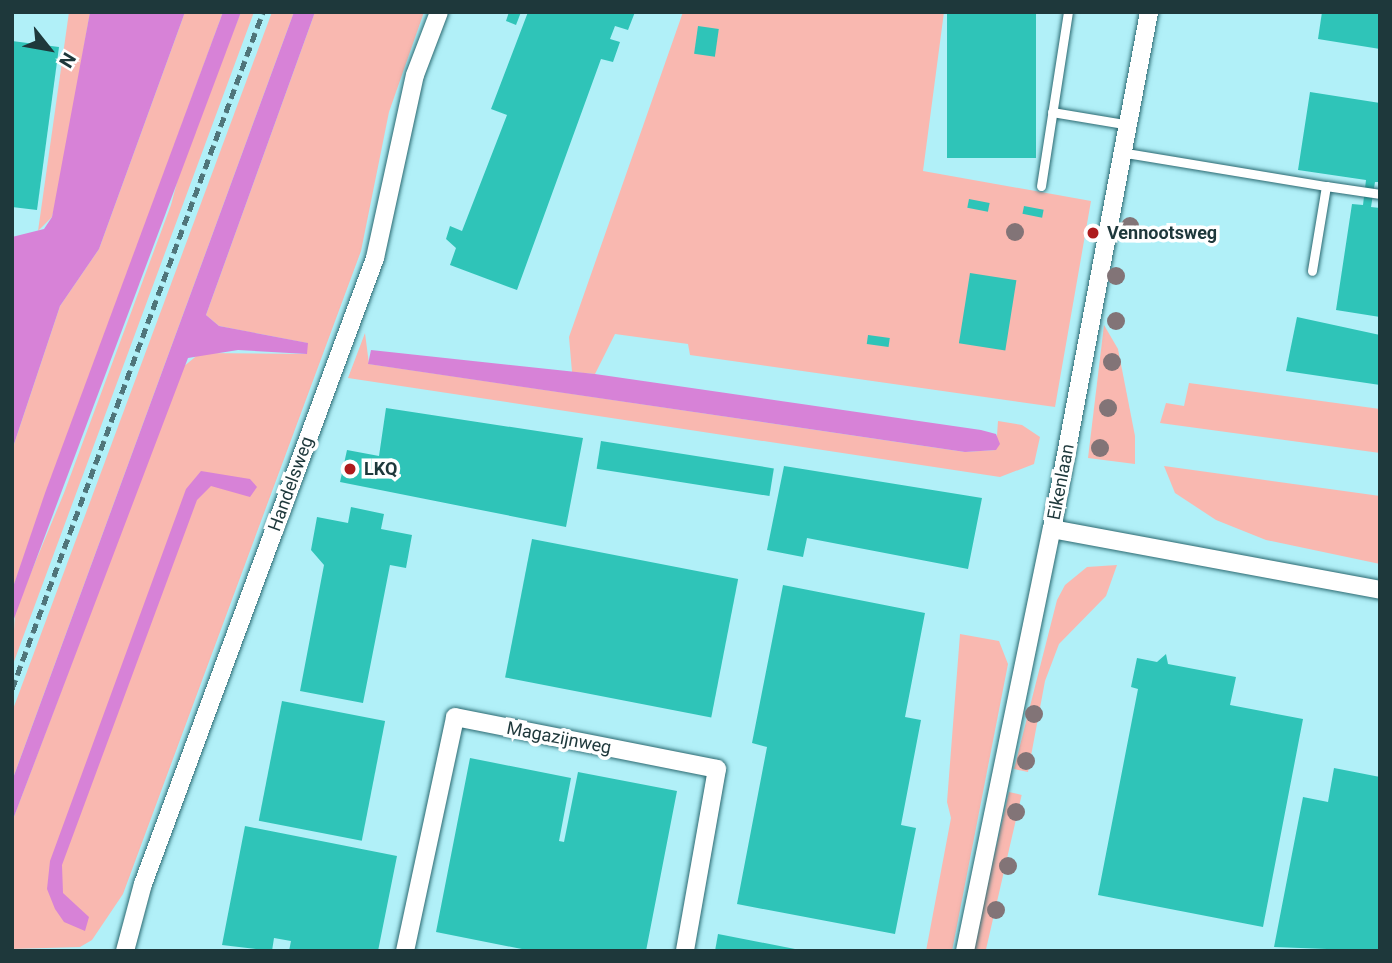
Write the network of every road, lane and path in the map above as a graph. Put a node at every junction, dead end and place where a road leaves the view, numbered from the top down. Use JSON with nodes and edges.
{"nodes":[{"id":1,"x":439,"y":12,"type":"edge"},
{"id":2,"x":1068,"y":12,"type":"edge"},
{"id":3,"x":1149,"y":12,"type":"edge"},
{"id":4,"x":1052,"y":112,"type":"junction"},
{"id":5,"x":1130,"y":125,"type":"junction"},
{"id":6,"x":1126,"y":153,"type":"junction"},
{"id":7,"x":1041,"y":186,"type":"dead end"},
{"id":8,"x":1326,"y":186,"type":"junction"},
{"id":9,"x":1380,"y":194,"type":"edge"},
{"id":10,"x":1312,"y":271,"type":"dead end"},
{"id":11,"x":1052,"y":529,"type":"junction"},
{"id":12,"x":1380,"y":590,"type":"edge"},
{"id":13,"x":125,"y":951,"type":"edge"},
{"id":14,"x":405,"y":951,"type":"edge"},
{"id":15,"x":685,"y":951,"type":"edge"},
{"id":16,"x":965,"y":951,"type":"edge"}],
"edges":[{"from":1,"to":13,"type":"street","name":"Handelsweg"},
{"from":2,"to":4,"type":"lane"},
{"from":3,"to":5,"type":"street","name":"Eikenlaan"},
{"from":4,"to":5,"type":"lane"},
{"from":4,"to":7,"type":"lane"},
{"from":5,"to":6,"type":"street","name":"Eikenlaan"},
{"from":6,"to":8,"type":"lane"},
{"from":6,"to":11,"type":"street","name":"Eikenlaan"},
{"from":8,"to":9,"type":"lane"},
{"from":8,"to":10,"type":"lane"},
{"from":11,"to":12,"type":"street"},
{"from":11,"to":16,"type":"street","name":"Eikenlaan"},
{"from":14,"to":15,"type":"street","name":"Magazijnweg"}]}
